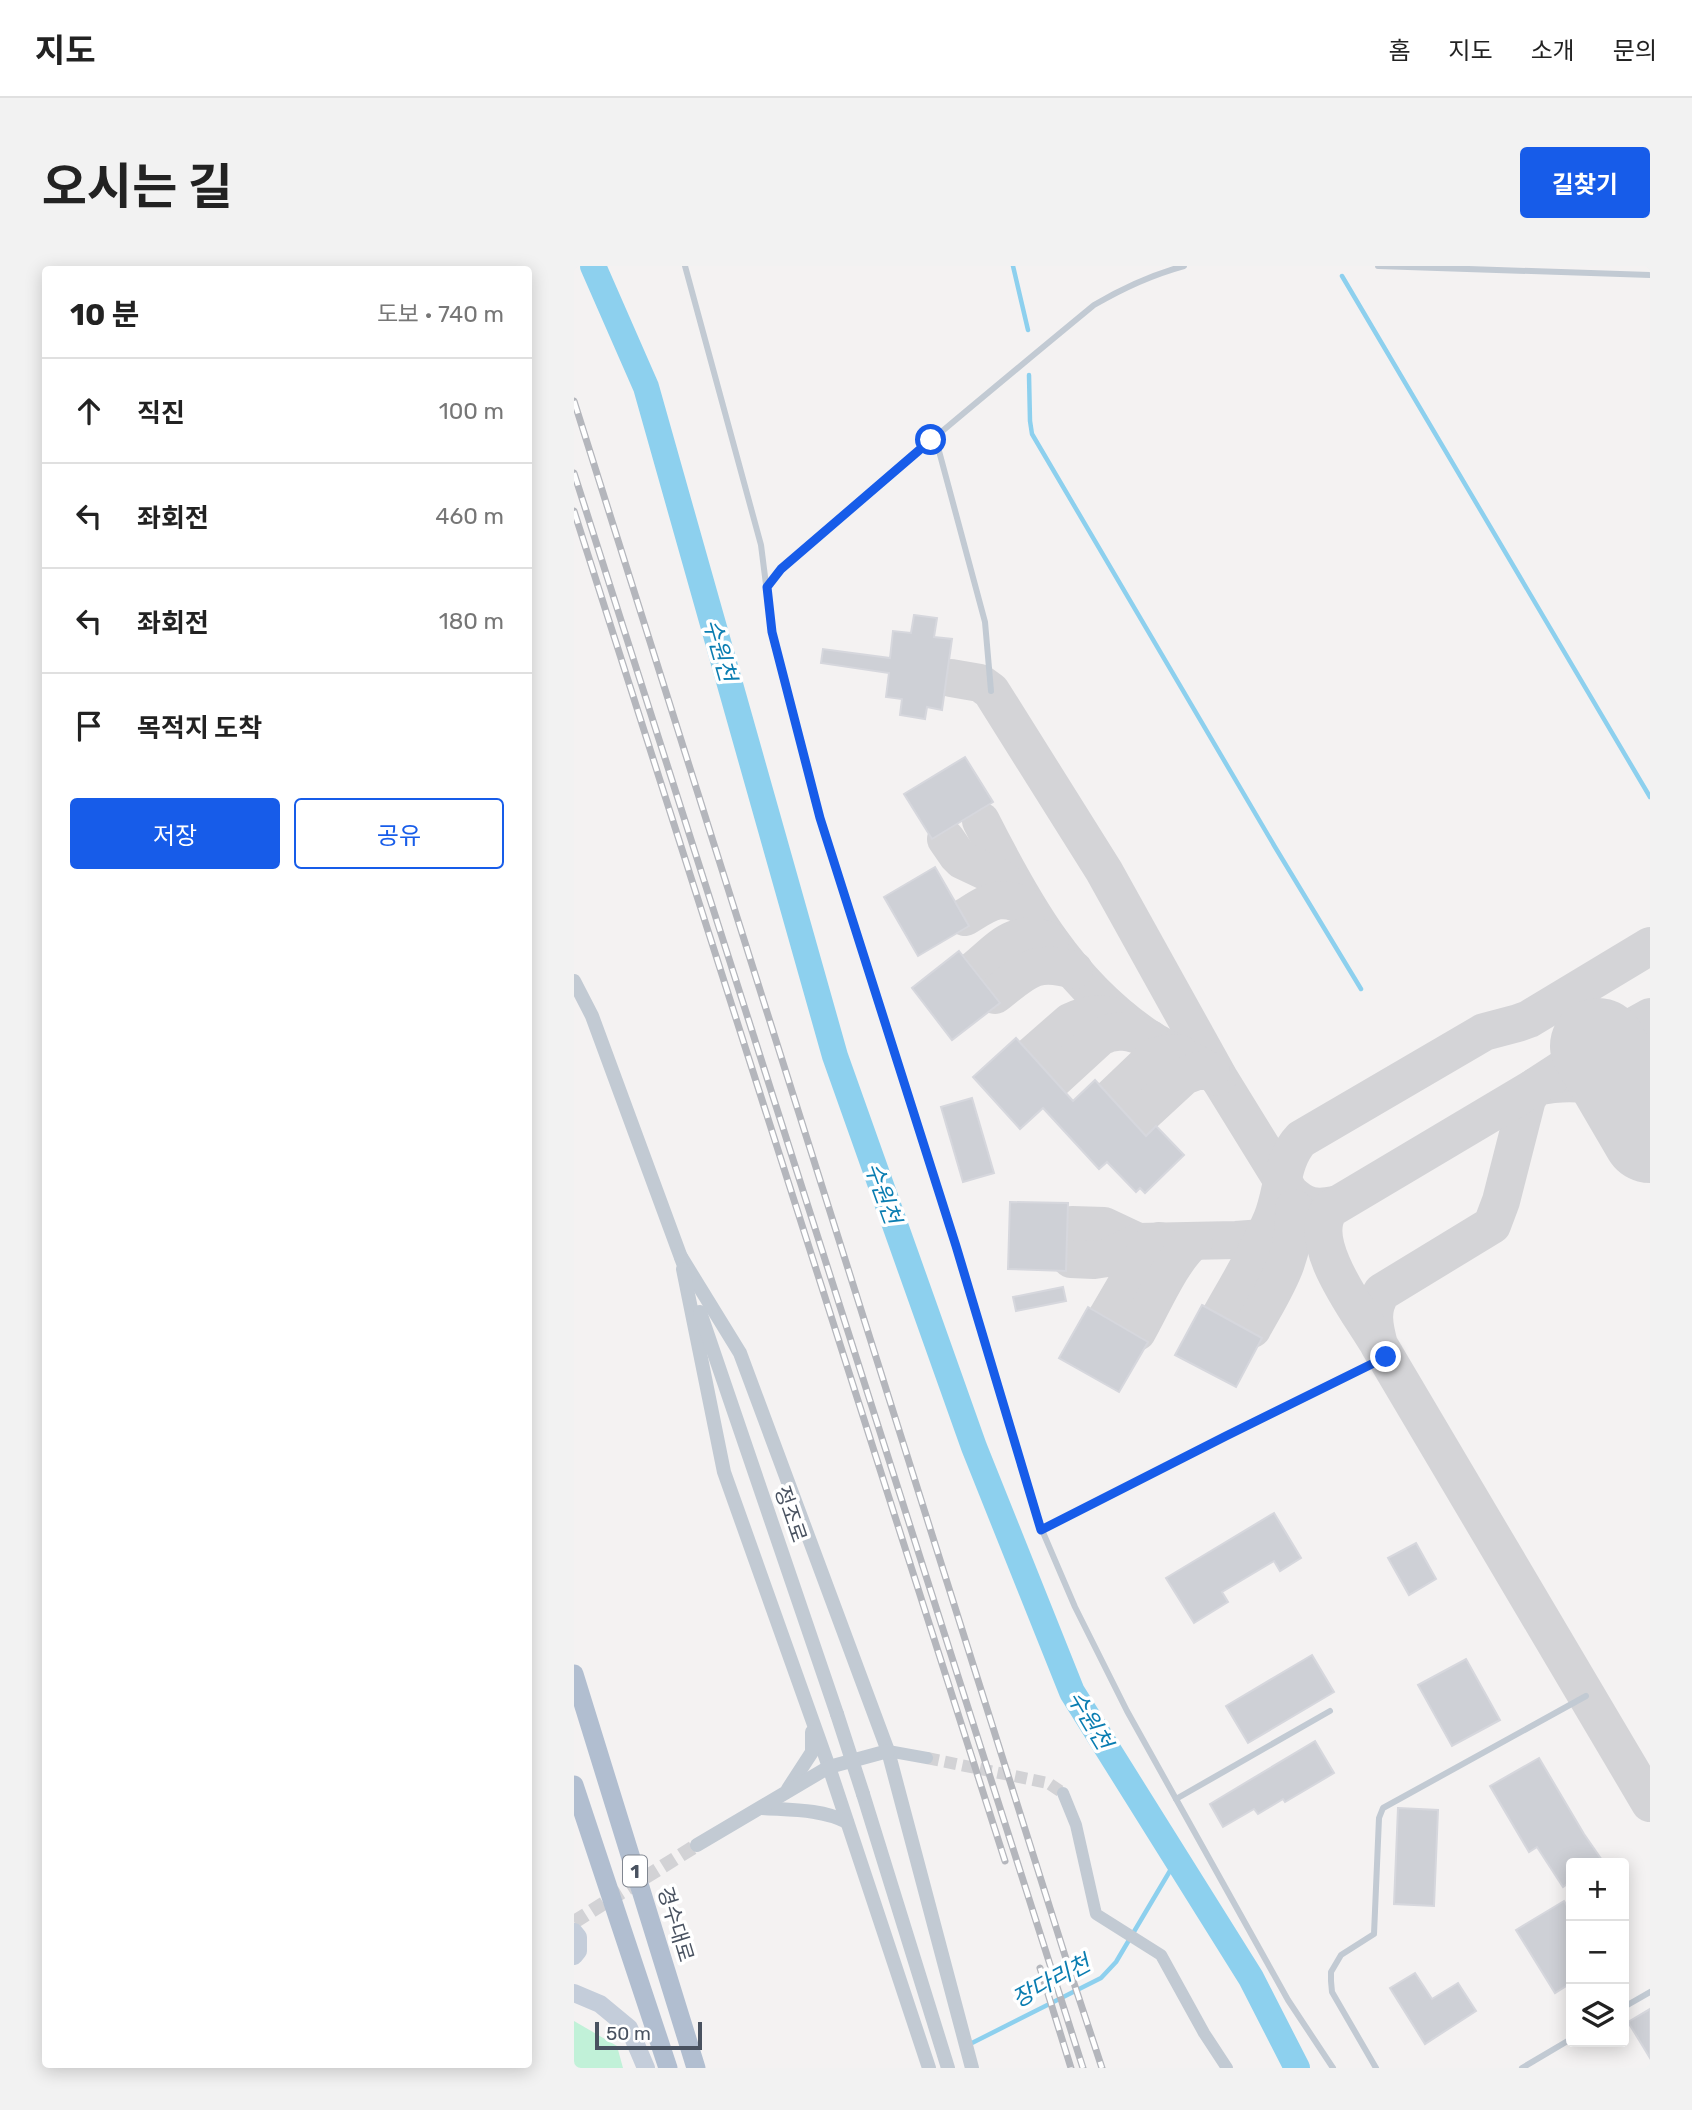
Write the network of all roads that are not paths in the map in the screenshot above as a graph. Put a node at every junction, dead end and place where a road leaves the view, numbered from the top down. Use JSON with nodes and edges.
{"nodes":[{"id":1,"x":685,"y":266,"type":"edge"},
{"id":2,"x":1184,"y":266,"type":"edge"},
{"id":3,"x":1378,"y":266,"type":"edge"},
{"id":4,"x":1650,"y":275,"type":"edge"},
{"id":5,"x":931,"y":440,"type":"junction"},
{"id":6,"x":767,"y":587,"type":"junction"},
{"id":7,"x":991,"y":691,"type":"dead end"},
{"id":8,"x":574,"y":981,"type":"edge"},
{"id":9,"x":681,"y":1257,"type":"junction"},
{"id":10,"x":1386,"y":1357,"type":"dead end"},
{"id":11,"x":1041,"y":1530,"type":"junction"},
{"id":12,"x":574,"y":1674,"type":"edge"},
{"id":13,"x":1586,"y":1696,"type":"dead end"},
{"id":14,"x":1330,"y":1711,"type":"dead end"},
{"id":15,"x":812,"y":1720,"type":"junction"},
{"id":16,"x":888,"y":1751,"type":"junction"},
{"id":17,"x":927,"y":1758,"type":"tunnel mouth"},
{"id":18,"x":829,"y":1767,"type":"junction"},
{"id":19,"x":574,"y":1785,"type":"edge"},
{"id":20,"x":786,"y":1793,"type":"junction"},
{"id":21,"x":1063,"y":1793,"type":"tunnel mouth"},
{"id":22,"x":1176,"y":1799,"type":"junction"},
{"id":23,"x":760,"y":1808,"type":"junction"},
{"id":24,"x":847,"y":1822,"type":"junction"},
{"id":25,"x":698,"y":1845,"type":"tunnel mouth"},
{"id":26,"x":574,"y":1932,"type":"edge"},
{"id":27,"x":574,"y":1956,"type":"edge"},
{"id":28,"x":1650,"y":1992,"type":"edge"},
{"id":29,"x":574,"y":1993,"type":"edge"},
{"id":30,"x":1629,"y":2004,"type":"edge"},
{"id":31,"x":1566,"y":2042,"type":"edge"},
{"id":32,"x":928,"y":2064,"type":"edge"},
{"id":33,"x":646,"y":2068,"type":"edge"},
{"id":34,"x":668,"y":2068,"type":"edge"},
{"id":35,"x":696,"y":2068,"type":"edge"},
{"id":36,"x":948,"y":2068,"type":"edge"},
{"id":37,"x":972,"y":2068,"type":"edge"},
{"id":38,"x":1227,"y":2068,"type":"edge"},
{"id":39,"x":1333,"y":2068,"type":"edge"},
{"id":40,"x":1376,"y":2068,"type":"edge"},
{"id":41,"x":1522,"y":2068,"type":"edge"}],
"edges":[{"from":1,"to":6,"type":"lane"},
{"from":2,"to":5,"type":"lane"},
{"from":3,"to":4,"type":"lane"},
{"from":5,"to":6,"type":"lane"},
{"from":5,"to":7,"type":"lane"},
{"from":6,"to":11,"type":"lane"},
{"from":8,"to":9,"type":"street","name":"정조로"},
{"from":9,"to":15,"type":"street"},
{"from":9,"to":16,"type":"street"},
{"from":9,"to":36,"type":"street","name":"정조로","bridge":true},
{"from":10,"to":11,"type":"lane"},
{"from":11,"to":22,"type":"lane"},
{"from":12,"to":35,"type":"main road","name":"경수대로","number":"1"},
{"from":13,"to":40,"type":"lane"},
{"from":14,"to":22,"type":"lane"},
{"from":15,"to":18,"type":"street"},
{"from":15,"to":20,"type":"street"},
{"from":16,"to":17,"type":"street"},
{"from":16,"to":18,"type":"street"},
{"from":16,"to":37,"type":"street"},
{"from":18,"to":20,"type":"street"},
{"from":18,"to":24,"type":"street"},
{"from":19,"to":34,"type":"main road","number":"1"},
{"from":20,"to":23,"type":"street"},
{"from":21,"to":38,"type":"street"},
{"from":22,"to":39,"type":"lane"},
{"from":23,"to":24,"type":"street"},
{"from":23,"to":25,"type":"street"},
{"from":24,"to":32,"type":"street"},
{"from":26,"to":27,"type":"main road"},
{"from":28,"to":30,"type":"lane"},
{"from":29,"to":33,"type":"main road"},
{"from":31,"to":41,"type":"lane"}]}
